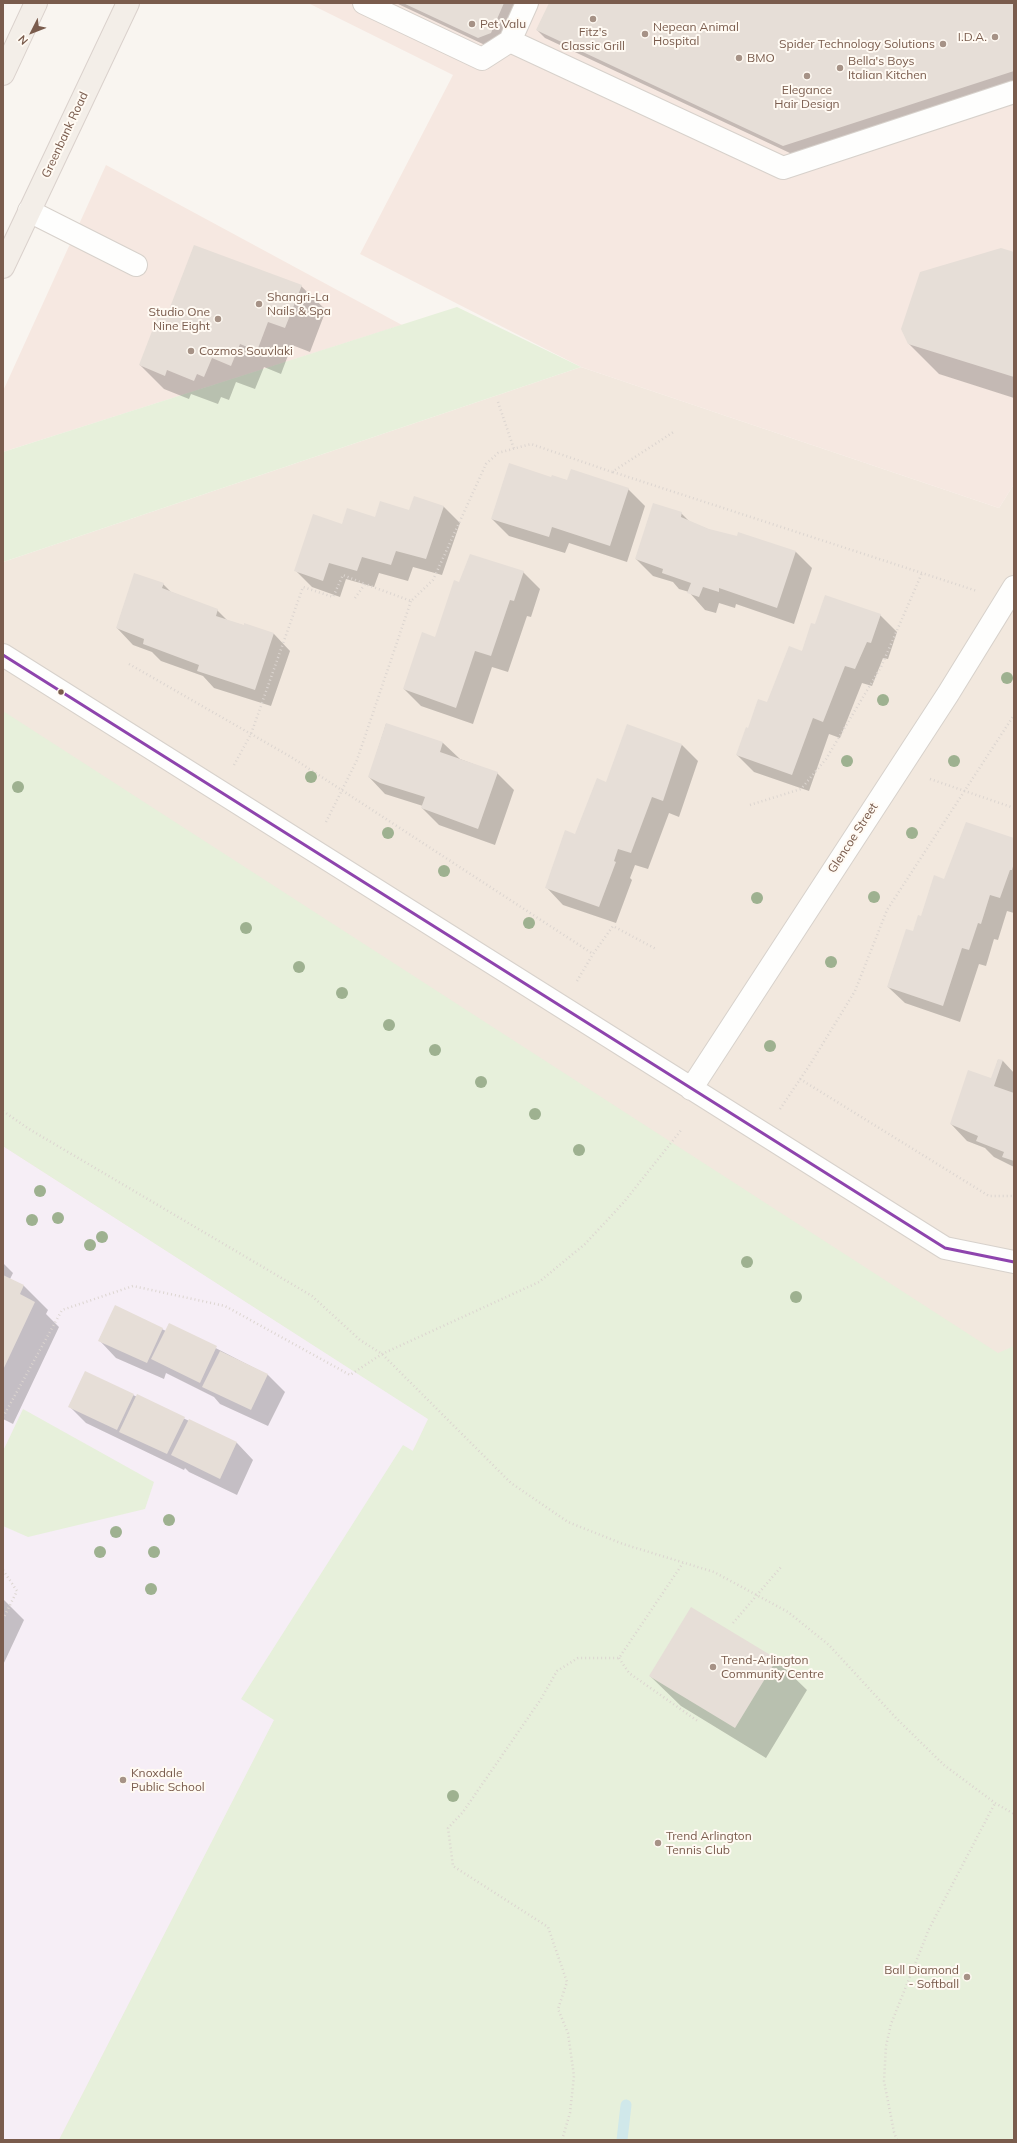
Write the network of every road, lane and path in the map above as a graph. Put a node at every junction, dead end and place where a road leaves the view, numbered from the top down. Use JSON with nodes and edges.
{"nodes":[{"id":1,"x":36,"y":3,"type":"edge"},
{"id":2,"x":128,"y":3,"type":"edge"},
{"id":3,"x":364,"y":3,"type":"edge"},
{"id":4,"x":528,"y":3,"type":"edge"},
{"id":5,"x":510,"y":41,"type":"junction"},
{"id":6,"x":3,"y":74,"type":"edge"},
{"id":7,"x":1014,"y":92,"type":"edge"},
{"id":8,"x":29,"y":211,"type":"junction"},
{"id":9,"x":136,"y":265,"type":"dead end"},
{"id":10,"x":3,"y":268,"type":"edge"},
{"id":11,"x":498,"y":402,"type":"dead end"},
{"id":12,"x":674,"y":431,"type":"dead end"},
{"id":13,"x":514,"y":449,"type":"junction"},
{"id":14,"x":612,"y":472,"type":"junction"},
{"id":15,"x":922,"y":573,"type":"junction"},
{"id":16,"x":365,"y":584,"type":"junction"},
{"id":17,"x":1014,"y":587,"type":"edge"},
{"id":18,"x":982,"y":593,"type":"dead end"},
{"id":19,"x":355,"y":598,"type":"dead end"},
{"id":20,"x":411,"y":601,"type":"junction"},
{"id":21,"x":3,"y":655,"type":"edge"},
{"id":22,"x":129,"y":664,"type":"dead end"},
{"id":23,"x":1014,"y":715,"type":"edge"},
{"id":24,"x":251,"y":734,"type":"junction"},
{"id":25,"x":899,"y":768,"type":"junction"},
{"id":26,"x":342,"y":790,"type":"junction"},
{"id":27,"x":220,"y":792,"type":"junction"},
{"id":28,"x":964,"y":792,"type":"junction"},
{"id":29,"x":750,"y":805,"type":"dead end"},
{"id":30,"x":1014,"y":808,"type":"edge"},
{"id":31,"x":312,"y":850,"type":"junction"},
{"id":32,"x":656,"y":949,"type":"dead end"},
{"id":33,"x":800,"y":1079,"type":"junction"},
{"id":34,"x":691,"y":1089,"type":"junction"},
{"id":35,"x":3,"y":1111,"type":"edge"},
{"id":36,"x":682,"y":1128,"type":"dead end"},
{"id":37,"x":763,"y":1134,"type":"junction"},
{"id":38,"x":1014,"y":1196,"type":"edge"},
{"id":39,"x":1014,"y":1262,"type":"edge"},
{"id":40,"x":382,"y":1354,"type":"junction"},
{"id":41,"x":3,"y":1417,"type":"edge"},
{"id":42,"x":684,"y":1563,"type":"junction"},
{"id":43,"x":781,"y":1567,"type":"dead end"},
{"id":44,"x":3,"y":1570,"type":"edge"},
{"id":45,"x":756,"y":1594,"type":"junction"},
{"id":46,"x":3,"y":1619,"type":"edge"},
{"id":47,"x":733,"y":1623,"type":"dead end"},
{"id":48,"x":619,"y":1658,"type":"junction"},
{"id":49,"x":699,"y":1722,"type":"dead end"},
{"id":50,"x":995,"y":1803,"type":"junction"},
{"id":51,"x":1014,"y":1814,"type":"edge"},
{"id":52,"x":562,"y":2140,"type":"edge"},
{"id":53,"x":898,"y":2140,"type":"edge"}],
"edges":[{"from":1,"to":6,"type":"main road"},
{"from":2,"to":8,"type":"main road","name":"Greenbank Road"},
{"from":3,"to":5,"type":"street"},
{"from":4,"to":5,"type":"street"},
{"from":5,"to":7,"type":"street"},
{"from":8,"to":9,"type":"street"},
{"from":8,"to":10,"type":"main road","name":"Greenbank Road"},
{"from":11,"to":13,"type":"path"},
{"from":12,"to":14,"type":"path"},
{"from":13,"to":14,"type":"path"},
{"from":13,"to":20,"type":"path"},
{"from":14,"to":15,"type":"path"},
{"from":15,"to":18,"type":"path"},
{"from":15,"to":29,"type":"path"},
{"from":16,"to":19,"type":"path"},
{"from":16,"to":20,"type":"path"},
{"from":16,"to":24,"type":"path"},
{"from":17,"to":25,"type":"street","name":"Glencoe Street"},
{"from":20,"to":26,"type":"path"},
{"from":21,"to":27,"type":"street"},
{"from":22,"to":24,"type":"path"},
{"from":23,"to":28,"type":"path"},
{"from":24,"to":26,"type":"path"},
{"from":24,"to":27,"type":"path"},
{"from":25,"to":28,"type":"path"},
{"from":25,"to":34,"type":"street","name":"Glencoe Street"},
{"from":26,"to":31,"type":"path"},
{"from":26,"to":32,"type":"path"},
{"from":27,"to":31,"type":"street"},
{"from":28,"to":30,"type":"path"},
{"from":28,"to":33,"type":"path"},
{"from":31,"to":34,"type":"street"},
{"from":33,"to":37,"type":"path"},
{"from":33,"to":38,"type":"path"},
{"from":34,"to":37,"type":"street"},
{"from":35,"to":40,"type":"path"},
{"from":36,"to":40,"type":"path"},
{"from":37,"to":39,"type":"street"},
{"from":40,"to":41,"type":"path"},
{"from":40,"to":42,"type":"path"},
{"from":42,"to":45,"type":"path"},
{"from":42,"to":48,"type":"path"},
{"from":43,"to":45,"type":"path"},
{"from":44,"to":46,"type":"path"},
{"from":45,"to":47,"type":"path"},
{"from":45,"to":50,"type":"path"},
{"from":48,"to":49,"type":"path"},
{"from":48,"to":52,"type":"path"},
{"from":50,"to":51,"type":"path"},
{"from":50,"to":53,"type":"path"}]}
